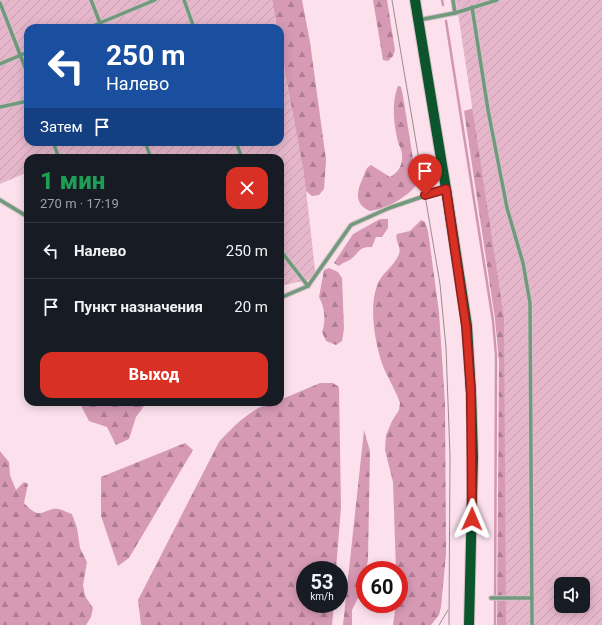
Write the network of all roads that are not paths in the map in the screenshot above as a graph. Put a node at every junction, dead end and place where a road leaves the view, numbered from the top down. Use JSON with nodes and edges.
{"nodes":[{"id":1,"x":90,"y":0,"type":"edge"},
{"id":2,"x":155,"y":0,"type":"edge"},
{"id":3,"x":184,"y":0,"type":"edge"},
{"id":4,"x":415,"y":0,"type":"edge"},
{"id":5,"x":453,"y":0,"type":"edge"},
{"id":6,"x":496,"y":0,"type":"edge"},
{"id":7,"x":0,"y":3,"type":"edge"},
{"id":8,"x":472,"y":7,"type":"junction"},
{"id":9,"x":455,"y":13,"type":"junction"},
{"id":10,"x":418,"y":20,"type":"junction"},
{"id":11,"x":100,"y":23,"type":"joint"},
{"id":12,"x":193,"y":24,"type":"edge"},
{"id":13,"x":24,"y":54,"type":"edge"},
{"id":14,"x":20,"y":55,"type":"junction"},
{"id":15,"x":0,"y":64,"type":"edge"},
{"id":16,"x":24,"y":65,"type":"edge"},
{"id":17,"x":24,"y":102,"type":"edge"},
{"id":18,"x":0,"y":107,"type":"edge"},
{"id":19,"x":446,"y":189,"type":"junction"},
{"id":20,"x":0,"y":200,"type":"edge"},
{"id":21,"x":24,"y":215,"type":"edge"},
{"id":22,"x":284,"y":255,"type":"edge"},
{"id":23,"x":308,"y":286,"type":"junction"},
{"id":24,"x":284,"y":296,"type":"edge"},
{"id":25,"x":491,"y":598,"type":"dead end"},
{"id":26,"x":532,"y":598,"type":"junction"},
{"id":27,"x":469,"y":625,"type":"edge"},
{"id":28,"x":532,"y":625,"type":"edge"}],
"edges":[{"from":1,"to":11,"type":"lane"},
{"from":2,"to":11,"type":"lane"},
{"from":3,"to":12,"type":"lane"},
{"from":4,"to":10,"type":"main road"},
{"from":5,"to":9,"type":"lane"},
{"from":6,"to":8,"type":"lane"},
{"from":7,"to":14,"type":"lane"},
{"from":8,"to":9,"type":"lane"},
{"from":8,"to":26,"type":"lane"},
{"from":9,"to":10,"type":"lane"},
{"from":10,"to":19,"type":"main road"},
{"from":13,"to":14,"type":"lane"},
{"from":14,"to":15,"type":"lane"},
{"from":14,"to":16,"type":"lane"},
{"from":17,"to":18,"type":"lane"},
{"from":19,"to":23,"type":"lane"},
{"from":19,"to":27,"type":"main road"},
{"from":20,"to":21,"type":"lane"},
{"from":22,"to":23,"type":"lane"},
{"from":23,"to":24,"type":"lane"},
{"from":25,"to":26,"type":"lane"},
{"from":26,"to":28,"type":"lane"}]}
